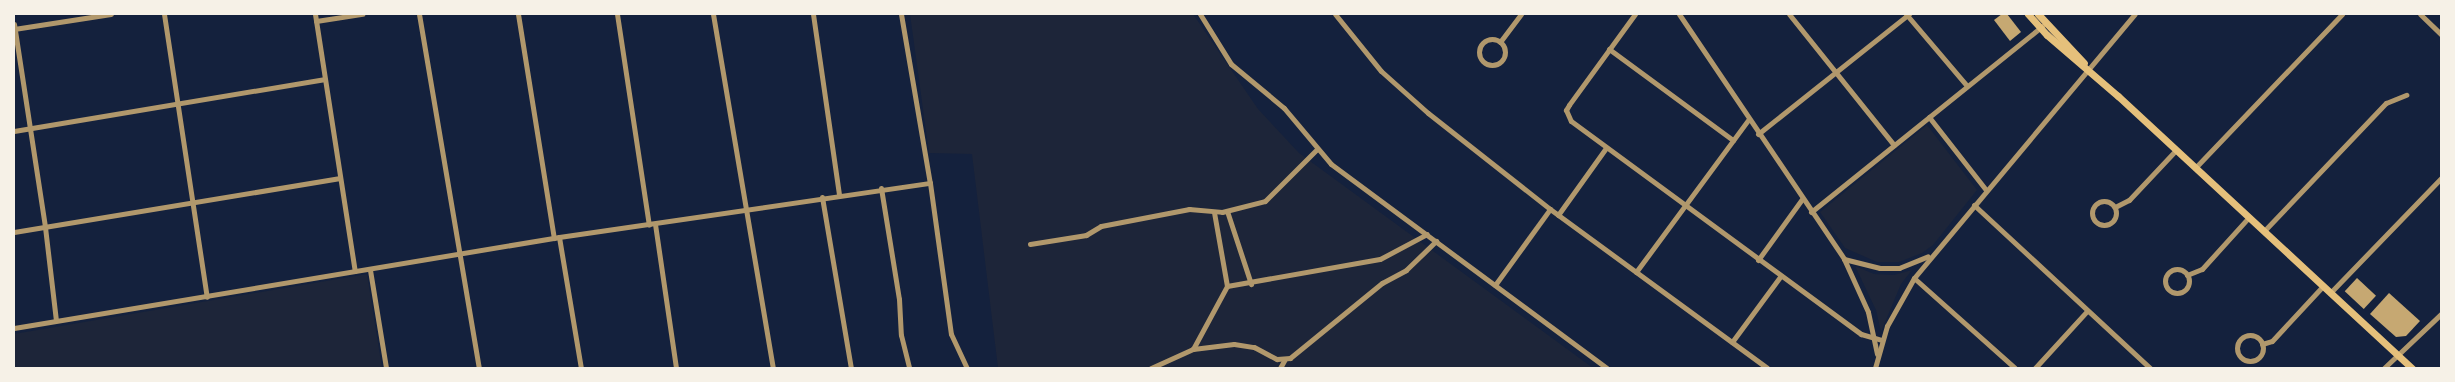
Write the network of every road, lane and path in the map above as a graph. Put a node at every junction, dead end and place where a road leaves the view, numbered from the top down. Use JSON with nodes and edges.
{"nodes":[{"id":1,"x":111,"y":14,"type":"edge"},
{"id":2,"x":164,"y":14,"type":"edge"},
{"id":3,"x":315,"y":14,"type":"edge"},
{"id":4,"x":362,"y":14,"type":"edge"},
{"id":5,"x":419,"y":14,"type":"edge"},
{"id":6,"x":518,"y":14,"type":"edge"},
{"id":7,"x":617,"y":14,"type":"edge"},
{"id":8,"x":713,"y":14,"type":"edge"},
{"id":9,"x":813,"y":14,"type":"edge"},
{"id":10,"x":901,"y":14,"type":"edge"},
{"id":11,"x":1200,"y":14,"type":"edge"},
{"id":12,"x":1335,"y":14,"type":"edge"},
{"id":13,"x":1521,"y":14,"type":"edge"},
{"id":14,"x":1635,"y":14,"type":"edge"},
{"id":15,"x":1679,"y":14,"type":"edge"},
{"id":16,"x":1789,"y":14,"type":"edge"},
{"id":17,"x":1908,"y":14,"type":"edge"},
{"id":18,"x":2028,"y":14,"type":"edge"},
{"id":19,"x":2038,"y":14,"type":"edge"},
{"id":20,"x":2135,"y":14,"type":"edge"},
{"id":21,"x":2342,"y":14,"type":"edge"},
{"id":22,"x":2420,"y":14,"type":"edge"},
{"id":23,"x":316,"y":21,"type":"junction"},
{"id":24,"x":2046,"y":22,"type":"junction"},
{"id":25,"x":14,"y":27,"type":"edge"},
{"id":26,"x":2040,"y":28,"type":"junction"},
{"id":27,"x":2441,"y":34,"type":"edge"},
{"id":28,"x":1500,"y":42,"type":"junction"},
{"id":29,"x":1609,"y":49,"type":"junction"},
{"id":30,"x":2088,"y":69,"type":"junction"},
{"id":31,"x":1837,"y":72,"type":"junction"},
{"id":32,"x":324,"y":79,"type":"junction"},
{"id":33,"x":1967,"y":86,"type":"junction"},
{"id":34,"x":2406,"y":95,"type":"dead end"},
{"id":35,"x":177,"y":103,"type":"junction"},
{"id":36,"x":1929,"y":117,"type":"junction"},
{"id":37,"x":1748,"y":120,"type":"junction"},
{"id":38,"x":31,"y":128,"type":"junction"},
{"id":39,"x":14,"y":131,"type":"edge"},
{"id":40,"x":1758,"y":134,"type":"junction"},
{"id":41,"x":1734,"y":140,"type":"junction"},
{"id":42,"x":1894,"y":145,"type":"junction"},
{"id":43,"x":1606,"y":148,"type":"junction"},
{"id":44,"x":1317,"y":149,"type":"junction"},
{"id":45,"x":2176,"y":150,"type":"junction"},
{"id":46,"x":2195,"y":168,"type":"junction"},
{"id":47,"x":339,"y":178,"type":"junction"},
{"id":48,"x":2441,"y":178,"type":"edge"},
{"id":49,"x":930,"y":183,"type":"junction"},
{"id":50,"x":880,"y":188,"type":"junction"},
{"id":51,"x":1986,"y":190,"type":"junction"},
{"id":52,"x":839,"y":194,"type":"junction"},
{"id":53,"x":822,"y":197,"type":"junction"},
{"id":54,"x":1802,"y":199,"type":"junction"},
{"id":55,"x":192,"y":202,"type":"junction"},
{"id":56,"x":1974,"y":205,"type":"junction"},
{"id":57,"x":1685,"y":206,"type":"junction"},
{"id":58,"x":2115,"y":207,"type":"junction"},
{"id":59,"x":747,"y":210,"type":"junction"},
{"id":60,"x":1550,"y":210,"type":"junction"},
{"id":61,"x":1227,"y":211,"type":"junction"},
{"id":62,"x":1214,"y":212,"type":"junction"},
{"id":63,"x":1811,"y":212,"type":"junction"},
{"id":64,"x":1558,"y":215,"type":"junction"},
{"id":65,"x":2249,"y":217,"type":"junction"},
{"id":66,"x":652,"y":225,"type":"junction"},
{"id":67,"x":45,"y":227,"type":"junction"},
{"id":68,"x":2264,"y":231,"type":"junction"},
{"id":69,"x":14,"y":232,"type":"edge"},
{"id":70,"x":1426,"y":234,"type":"junction"},
{"id":71,"x":556,"y":238,"type":"junction"},
{"id":72,"x":1436,"y":241,"type":"junction"},
{"id":73,"x":1030,"y":244,"type":"dead end"},
{"id":74,"x":1933,"y":253,"type":"junction"},
{"id":75,"x":458,"y":255,"type":"junction"},
{"id":76,"x":1844,"y":259,"type":"junction"},
{"id":77,"x":1758,"y":260,"type":"junction"},
{"id":78,"x":370,"y":270,"type":"junction"},
{"id":79,"x":354,"y":271,"type":"junction"},
{"id":80,"x":1636,"y":272,"type":"junction"},
{"id":81,"x":2187,"y":275,"type":"junction"},
{"id":82,"x":1780,"y":277,"type":"junction"},
{"id":83,"x":1914,"y":278,"type":"junction"},
{"id":84,"x":1251,"y":284,"type":"junction"},
{"id":85,"x":1495,"y":285,"type":"junction"},
{"id":86,"x":1227,"y":286,"type":"junction"},
{"id":87,"x":2323,"y":286,"type":"junction"},
{"id":88,"x":2330,"y":293,"type":"junction"},
{"id":89,"x":206,"y":297,"type":"junction"},
{"id":90,"x":2087,"y":311,"type":"junction"},
{"id":91,"x":2441,"y":314,"type":"edge"},
{"id":92,"x":56,"y":320,"type":"junction"},
{"id":93,"x":14,"y":328,"type":"edge"},
{"id":94,"x":1874,"y":339,"type":"junction"},
{"id":95,"x":1882,"y":340,"type":"junction"},
{"id":96,"x":1732,"y":342,"type":"junction"},
{"id":97,"x":2262,"y":344,"type":"junction"},
{"id":98,"x":1193,"y":349,"type":"junction"},
{"id":99,"x":1877,"y":355,"type":"junction"},
{"id":100,"x":2399,"y":357,"type":"junction"},
{"id":101,"x":1285,"y":359,"type":"junction"},
{"id":102,"x":386,"y":368,"type":"edge"},
{"id":103,"x":479,"y":368,"type":"edge"},
{"id":104,"x":581,"y":368,"type":"edge"},
{"id":105,"x":676,"y":368,"type":"edge"},
{"id":106,"x":773,"y":368,"type":"edge"},
{"id":107,"x":851,"y":368,"type":"edge"},
{"id":108,"x":909,"y":368,"type":"edge"},
{"id":109,"x":967,"y":368,"type":"edge"},
{"id":110,"x":1151,"y":368,"type":"edge"},
{"id":111,"x":1280,"y":368,"type":"edge"},
{"id":112,"x":1607,"y":368,"type":"edge"},
{"id":113,"x":1767,"y":368,"type":"edge"},
{"id":114,"x":1876,"y":368,"type":"edge"},
{"id":115,"x":2015,"y":368,"type":"edge"},
{"id":116,"x":2035,"y":368,"type":"edge"},
{"id":117,"x":2150,"y":368,"type":"edge"},
{"id":118,"x":2384,"y":368,"type":"edge"},
{"id":119,"x":2412,"y":368,"type":"edge"}],
"edges":[{"from":1,"to":25,"type":"street"},
{"from":2,"to":35,"type":"street"},
{"from":3,"to":23,"type":"street"},
{"from":4,"to":23,"type":"street"},
{"from":5,"to":75,"type":"street"},
{"from":6,"to":71,"type":"street"},
{"from":7,"to":66,"type":"street"},
{"from":8,"to":59,"type":"street"},
{"from":9,"to":52,"type":"street"},
{"from":10,"to":49,"type":"street"},
{"from":11,"to":44,"type":"street"},
{"from":12,"to":60,"type":"street"},
{"from":13,"to":28,"type":"street"},
{"from":14,"to":29,"type":"street"},
{"from":15,"to":37,"type":"street"},
{"from":16,"to":31,"type":"street"},
{"from":17,"to":31,"type":"street"},
{"from":17,"to":33,"type":"street"},
{"from":18,"to":26,"type":"main road"},
{"from":19,"to":24,"type":"main road"},
{"from":20,"to":30,"type":"street"},
{"from":21,"to":46,"type":"street"},
{"from":22,"to":27,"type":"street"},
{"from":23,"to":32,"type":"street"},
{"from":24,"to":26,"type":"street"},
{"from":24,"to":30,"type":"main road"},
{"from":25,"to":38,"type":"street"},
{"from":26,"to":30,"type":"main road"},
{"from":26,"to":33,"type":"street"},
{"from":28,"to":28,"type":"street"},
{"from":29,"to":41,"type":"street"},
{"from":29,"to":43,"type":"street"},
{"from":30,"to":45,"type":"main road"},
{"from":30,"to":51,"type":"street"},
{"from":31,"to":40,"type":"street"},
{"from":31,"to":42,"type":"street"},
{"from":32,"to":35,"type":"street"},
{"from":32,"to":47,"type":"street"},
{"from":33,"to":36,"type":"street"},
{"from":34,"to":68,"type":"street"},
{"from":35,"to":38,"type":"street"},
{"from":35,"to":55,"type":"street"},
{"from":36,"to":42,"type":"street"},
{"from":36,"to":51,"type":"street"},
{"from":37,"to":40,"type":"street"},
{"from":37,"to":41,"type":"street"},
{"from":38,"to":39,"type":"street"},
{"from":38,"to":67,"type":"street"},
{"from":40,"to":54,"type":"street"},
{"from":41,"to":57,"type":"street"},
{"from":42,"to":63,"type":"street"},
{"from":43,"to":57,"type":"street"},
{"from":43,"to":64,"type":"street"},
{"from":44,"to":61,"type":"street"},
{"from":44,"to":70,"type":"street"},
{"from":45,"to":46,"type":"main road"},
{"from":45,"to":58,"type":"street"},
{"from":46,"to":65,"type":"main road"},
{"from":47,"to":55,"type":"street"},
{"from":47,"to":79,"type":"street"},
{"from":48,"to":88,"type":"street"},
{"from":49,"to":50,"type":"street"},
{"from":49,"to":109,"type":"street"},
{"from":50,"to":52,"type":"street"},
{"from":50,"to":108,"type":"street"},
{"from":51,"to":56,"type":"street"},
{"from":52,"to":53,"type":"street"},
{"from":53,"to":59,"type":"street"},
{"from":53,"to":107,"type":"street"},
{"from":54,"to":63,"type":"street"},
{"from":54,"to":77,"type":"street"},
{"from":55,"to":67,"type":"street"},
{"from":55,"to":89,"type":"street"},
{"from":56,"to":74,"type":"street"},
{"from":56,"to":90,"type":"street"},
{"from":57,"to":77,"type":"street"},
{"from":57,"to":80,"type":"street"},
{"from":58,"to":58,"type":"street"},
{"from":59,"to":66,"type":"street"},
{"from":59,"to":106,"type":"street"},
{"from":60,"to":64,"type":"street"},
{"from":60,"to":85,"type":"street"},
{"from":61,"to":62,"type":"street"},
{"from":61,"to":84,"type":"street"},
{"from":62,"to":73,"type":"street"},
{"from":62,"to":86,"type":"street"},
{"from":63,"to":76,"type":"street"},
{"from":64,"to":80,"type":"street"},
{"from":65,"to":68,"type":"main road"},
{"from":65,"to":81,"type":"street"},
{"from":66,"to":71,"type":"street"},
{"from":66,"to":105,"type":"street"},
{"from":67,"to":69,"type":"street"},
{"from":67,"to":92,"type":"street"},
{"from":68,"to":87,"type":"main road"},
{"from":70,"to":72,"type":"street"},
{"from":70,"to":84,"type":"street"},
{"from":71,"to":75,"type":"street"},
{"from":71,"to":104,"type":"street"},
{"from":72,"to":85,"type":"street"},
{"from":72,"to":101,"type":"street"},
{"from":74,"to":76,"type":"street"},
{"from":74,"to":83,"type":"street"},
{"from":75,"to":78,"type":"street"},
{"from":75,"to":103,"type":"street"},
{"from":76,"to":94,"type":"street"},
{"from":77,"to":82,"type":"street"},
{"from":78,"to":79,"type":"street"},
{"from":78,"to":102,"type":"street"},
{"from":79,"to":89,"type":"street"},
{"from":80,"to":96,"type":"street"},
{"from":81,"to":81,"type":"street"},
{"from":82,"to":94,"type":"street"},
{"from":82,"to":96,"type":"street"},
{"from":83,"to":95,"type":"street"},
{"from":83,"to":115,"type":"street"},
{"from":84,"to":86,"type":"street"},
{"from":85,"to":112,"type":"street"},
{"from":86,"to":98,"type":"street"},
{"from":87,"to":88,"type":"main road"},
{"from":87,"to":97,"type":"street"},
{"from":88,"to":100,"type":"main road"},
{"from":89,"to":92,"type":"street"},
{"from":90,"to":116,"type":"street"},
{"from":90,"to":117,"type":"street"},
{"from":91,"to":100,"type":"street"},
{"from":92,"to":93,"type":"street"},
{"from":94,"to":95,"type":"street"},
{"from":94,"to":99,"type":"street"},
{"from":95,"to":99,"type":"street"},
{"from":96,"to":113,"type":"street"},
{"from":97,"to":97,"type":"street"},
{"from":98,"to":101,"type":"street"},
{"from":98,"to":110,"type":"street"},
{"from":99,"to":114,"type":"street"},
{"from":100,"to":118,"type":"street"},
{"from":100,"to":119,"type":"main road"},
{"from":101,"to":111,"type":"street"}]}
